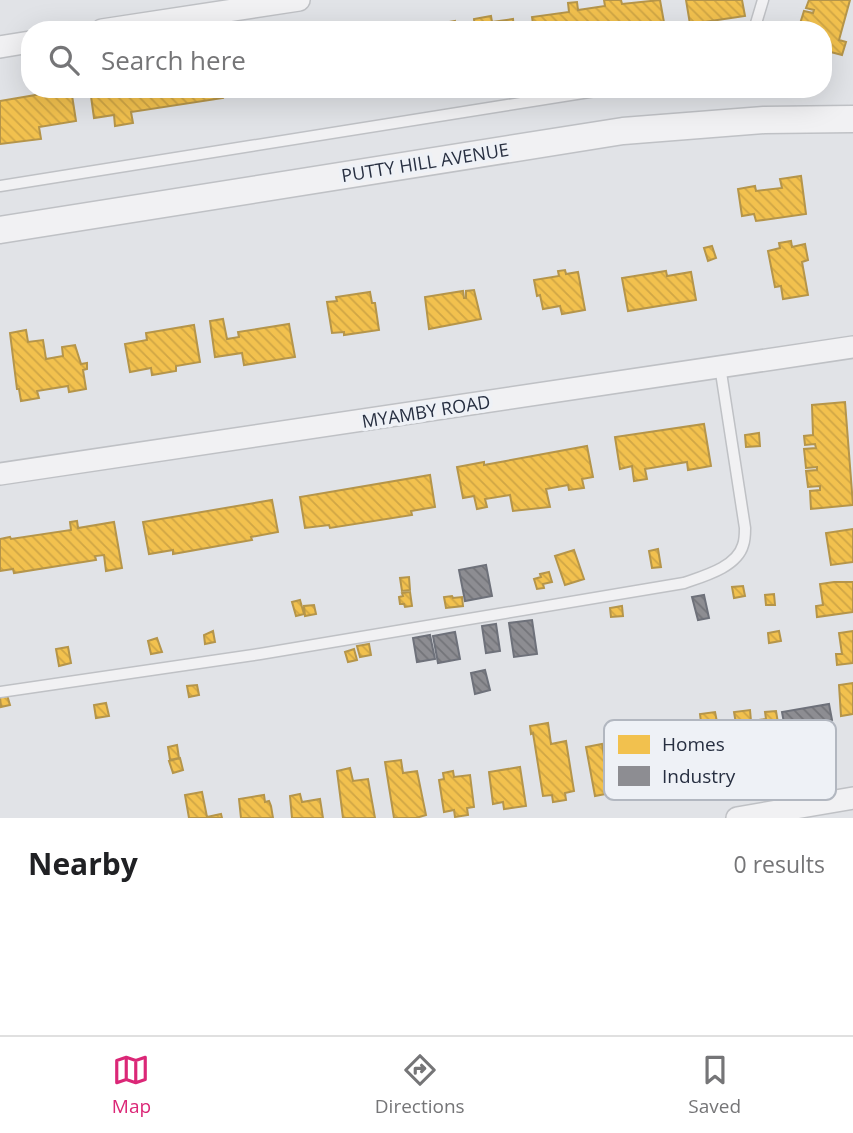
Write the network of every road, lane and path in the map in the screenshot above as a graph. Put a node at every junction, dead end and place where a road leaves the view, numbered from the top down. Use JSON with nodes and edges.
{"nodes":[{"id":1,"x":299,"y":0,"type":"edge"},
{"id":2,"x":763,"y":0,"type":"edge"},
{"id":3,"x":161,"y":21,"type":"edge"},
{"id":4,"x":757,"y":21,"type":"edge"},
{"id":5,"x":21,"y":44,"type":"edge"},
{"id":6,"x":0,"y":47,"type":"edge"},
{"id":7,"x":552,"y":98,"type":"edge"},
{"id":8,"x":853,"y":119,"type":"edge"},
{"id":9,"x":0,"y":186,"type":"edge"},
{"id":10,"x":0,"y":230,"type":"edge"},
{"id":11,"x":853,"y":347,"type":"edge"},
{"id":12,"x":720,"y":366,"type":"junction"},
{"id":13,"x":0,"y":474,"type":"edge"},
{"id":14,"x":0,"y":692,"type":"edge"},
{"id":15,"x":853,"y":798,"type":"edge"},
{"id":16,"x":737,"y":818,"type":"edge"}],
"edges":[{"from":1,"to":3,"type":"street"},
{"from":2,"to":4,"type":"lane"},
{"from":5,"to":6,"type":"street"},
{"from":7,"to":9,"type":"lane"},
{"from":8,"to":10,"type":"street","name":"PUTTY HILL AVENUE"},
{"from":11,"to":12,"type":"street","name":"MYAMBY ROAD"},
{"from":12,"to":13,"type":"street","name":"MYAMBY ROAD"},
{"from":12,"to":14,"type":"lane"},
{"from":15,"to":16,"type":"street"}]}
